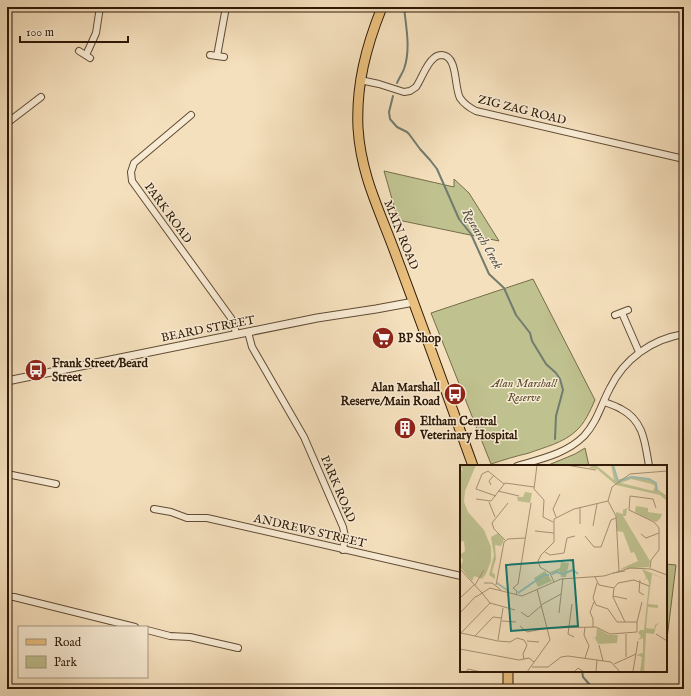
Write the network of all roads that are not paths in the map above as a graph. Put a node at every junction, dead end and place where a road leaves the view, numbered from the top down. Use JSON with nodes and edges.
{"nodes":[{"id":1,"x":100,"y":7,"type":"edge"},
{"id":2,"x":226,"y":7,"type":"edge"},
{"id":3,"x":382,"y":7,"type":"edge"},
{"id":4,"x":80,"y":51,"type":"dead end"},
{"id":5,"x":210,"y":55,"type":"dead end"},
{"id":6,"x":217,"y":56,"type":"junction"},
{"id":7,"x":224,"y":58,"type":"dead end"},
{"id":8,"x":360,"y":80,"type":"junction"},
{"id":9,"x":41,"y":97,"type":"dead end"},
{"id":10,"x":190,"y":115,"type":"dead end"},
{"id":11,"x":7,"y":123,"type":"edge"},
{"id":12,"x":684,"y":159,"type":"edge"},
{"id":13,"x":414,"y":302,"type":"junction"},
{"id":14,"x":615,"y":315,"type":"dead end"},
{"id":15,"x":248,"y":332,"type":"junction"},
{"id":16,"x":236,"y":334,"type":"junction"},
{"id":17,"x":684,"y":334,"type":"edge"},
{"id":18,"x":639,"y":352,"type":"junction"},
{"id":19,"x":7,"y":381,"type":"edge"},
{"id":20,"x":604,"y":402,"type":"junction"},
{"id":21,"x":473,"y":465,"type":"edge"},
{"id":22,"x":520,"y":465,"type":"edge"},
{"id":23,"x":649,"y":465,"type":"edge"},
{"id":24,"x":7,"y":474,"type":"edge"},
{"id":25,"x":56,"y":484,"type":"dead end"},
{"id":26,"x":154,"y":509,"type":"dead end"},
{"id":27,"x":343,"y":550,"type":"junction"},
{"id":28,"x":460,"y":576,"type":"edge"},
{"id":29,"x":7,"y":597,"type":"edge"},
{"id":30,"x":131,"y":626,"type":"edge"},
{"id":31,"x":148,"y":630,"type":"edge"},
{"id":32,"x":238,"y":648,"type":"dead end"},
{"id":33,"x":508,"y":672,"type":"edge"},
{"id":34,"x":508,"y":689,"type":"edge"}],
"edges":[{"from":1,"to":4,"type":"street"},
{"from":2,"to":6,"type":"street"},
{"from":3,"to":8,"type":"main road","name":"MAIN ROAD"},
{"from":5,"to":6,"type":"street"},
{"from":6,"to":7,"type":"street"},
{"from":8,"to":12,"type":"street","name":"ZIG ZAG ROAD"},
{"from":8,"to":13,"type":"main road","name":"MAIN ROAD"},
{"from":9,"to":11,"type":"street"},
{"from":10,"to":16,"type":"street","name":"PARK ROAD"},
{"from":13,"to":15,"type":"street","name":"BEARD STREET"},
{"from":13,"to":21,"type":"main road","name":"MAIN ROAD"},
{"from":14,"to":18,"type":"street"},
{"from":15,"to":16,"type":"street","name":"BEARD STREET"},
{"from":15,"to":27,"type":"street","name":"PARK ROAD"},
{"from":16,"to":19,"type":"street","name":"BEARD STREET"},
{"from":17,"to":18,"type":"street"},
{"from":18,"to":20,"type":"street"},
{"from":20,"to":22,"type":"street"},
{"from":20,"to":23,"type":"street"},
{"from":24,"to":25,"type":"street"},
{"from":26,"to":27,"type":"street","name":"ANDREWS STREET"},
{"from":27,"to":28,"type":"street","name":"ANDREWS STREET"},
{"from":29,"to":30,"type":"street"},
{"from":31,"to":32,"type":"street"},
{"from":33,"to":34,"type":"main road"}]}
